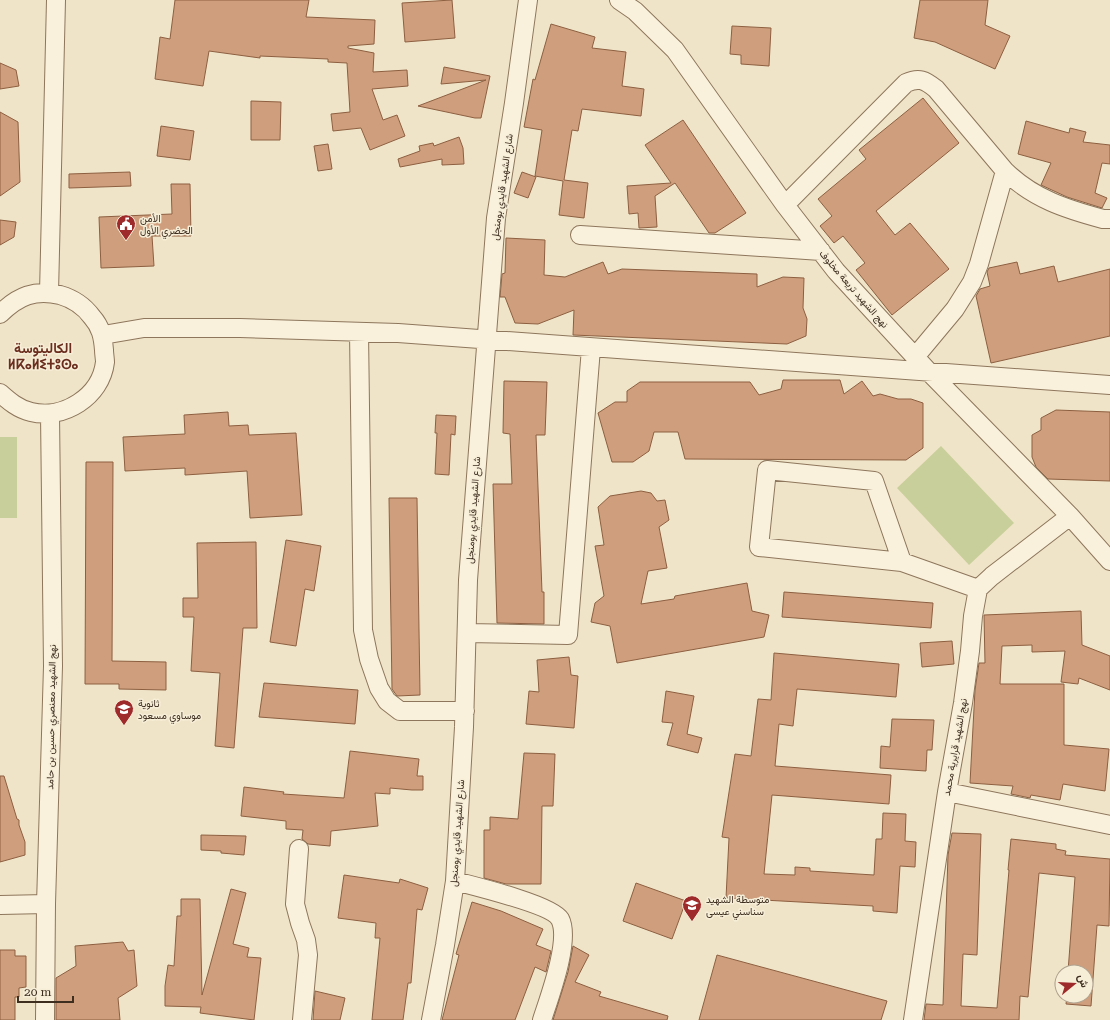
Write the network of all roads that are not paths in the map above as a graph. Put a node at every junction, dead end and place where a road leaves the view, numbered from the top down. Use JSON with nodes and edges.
{"nodes":[{"id":1,"x":56,"y":0,"type":"edge"},
{"id":2,"x":528,"y":0,"type":"edge"},
{"id":3,"x":619,"y":0,"type":"edge"},
{"id":4,"x":1005,"y":170,"type":"junction"},
{"id":5,"x":785,"y":205,"type":"junction"},
{"id":6,"x":1110,"y":219,"type":"edge"},
{"id":7,"x":580,"y":235,"type":"dead end"},
{"id":8,"x":821,"y":251,"type":"junction"},
{"id":9,"x":49,"y":293,"type":"junction"},
{"id":10,"x":4,"y":306,"type":"edge"},
{"id":11,"x":359,"y":332,"type":"junction"},
{"id":12,"x":103,"y":335,"type":"junction"},
{"id":13,"x":486,"y":340,"type":"junction"},
{"id":14,"x":591,"y":348,"type":"junction"},
{"id":15,"x":915,"y":357,"type":"junction"},
{"id":16,"x":929,"y":372,"type":"junction"},
{"id":17,"x":1110,"y":384,"type":"edge"},
{"id":18,"x":4,"y":400,"type":"edge"},
{"id":19,"x":50,"y":414,"type":"junction"},
{"id":20,"x":1070,"y":516,"type":"junction"},
{"id":21,"x":1110,"y":561,"type":"edge"},
{"id":22,"x":902,"y":562,"type":"junction"},
{"id":23,"x":978,"y":590,"type":"junction"},
{"id":24,"x":467,"y":633,"type":"junction"},
{"id":25,"x":465,"y":711,"type":"junction"},
{"id":26,"x":947,"y":792,"type":"junction"},
{"id":27,"x":1110,"y":825,"type":"edge"},
{"id":28,"x":299,"y":849,"type":"dead end"},
{"id":29,"x":455,"y":881,"type":"junction"},
{"id":30,"x":46,"y":904,"type":"junction"},
{"id":31,"x":0,"y":905,"type":"edge"},
{"id":32,"x":45,"y":1020,"type":"edge"},
{"id":33,"x":302,"y":1020,"type":"edge"},
{"id":34,"x":431,"y":1020,"type":"edge"},
{"id":35,"x":542,"y":1020,"type":"edge"},
{"id":36,"x":913,"y":1020,"type":"edge"}],
"edges":[{"from":1,"to":9,"type":"street"},
{"from":2,"to":13,"type":"street","name":"شارع الشهيد قايدي بومنجل"},
{"from":3,"to":5,"type":"street","name":"نهج الشهيد تريعة مخلوف"},
{"from":4,"to":5,"type":"street"},
{"from":4,"to":6,"type":"street"},
{"from":4,"to":15,"type":"street"},
{"from":5,"to":8,"type":"street","name":"نهج الشهيد تريعة مخلوف"},
{"from":7,"to":8,"type":"street"},
{"from":8,"to":15,"type":"street","name":"نهج الشهيد تريعة مخلوف"},
{"from":9,"to":10,"type":"street"},
{"from":9,"to":12,"type":"street"},
{"from":11,"to":12,"type":"street"},
{"from":11,"to":13,"type":"street"},
{"from":11,"to":25,"type":"street"},
{"from":12,"to":19,"type":"street"},
{"from":13,"to":14,"type":"street"},
{"from":13,"to":24,"type":"street","name":"شارع الشهيد قايدي بومنجل"},
{"from":14,"to":16,"type":"street"},
{"from":14,"to":24,"type":"street"},
{"from":15,"to":16,"type":"street","name":"نهج الشهيد تريعة مخلوف"},
{"from":16,"to":17,"type":"street"},
{"from":16,"to":20,"type":"street","name":"نهج الشهيد تريعة مخلوف"},
{"from":18,"to":19,"type":"street"},
{"from":19,"to":30,"type":"street","name":"نهج الشهيد معنصري حسين بن حامد"},
{"from":20,"to":21,"type":"street","name":"نهج الشهيد تريعة مخلوف"},
{"from":20,"to":23,"type":"street"},
{"from":22,"to":22,"type":"street"},
{"from":22,"to":23,"type":"street"},
{"from":23,"to":26,"type":"street","name":"نهج الشهيد قرايرية محمد"},
{"from":24,"to":25,"type":"street","name":"شارع الشهيد قايدي بومنجل"},
{"from":25,"to":29,"type":"street","name":"شارع الشهيد قايدي بومنجل"},
{"from":26,"to":27,"type":"street"},
{"from":26,"to":36,"type":"street","name":"نهج الشهيد قرايرية محمد"},
{"from":28,"to":33,"type":"street"},
{"from":29,"to":34,"type":"street","name":"شارع الشهيد قايدي بومنجل"},
{"from":29,"to":35,"type":"street"},
{"from":30,"to":31,"type":"street"},
{"from":30,"to":32,"type":"street","name":"نهج الشهيد معنصري حسين بن حامد"}]}
